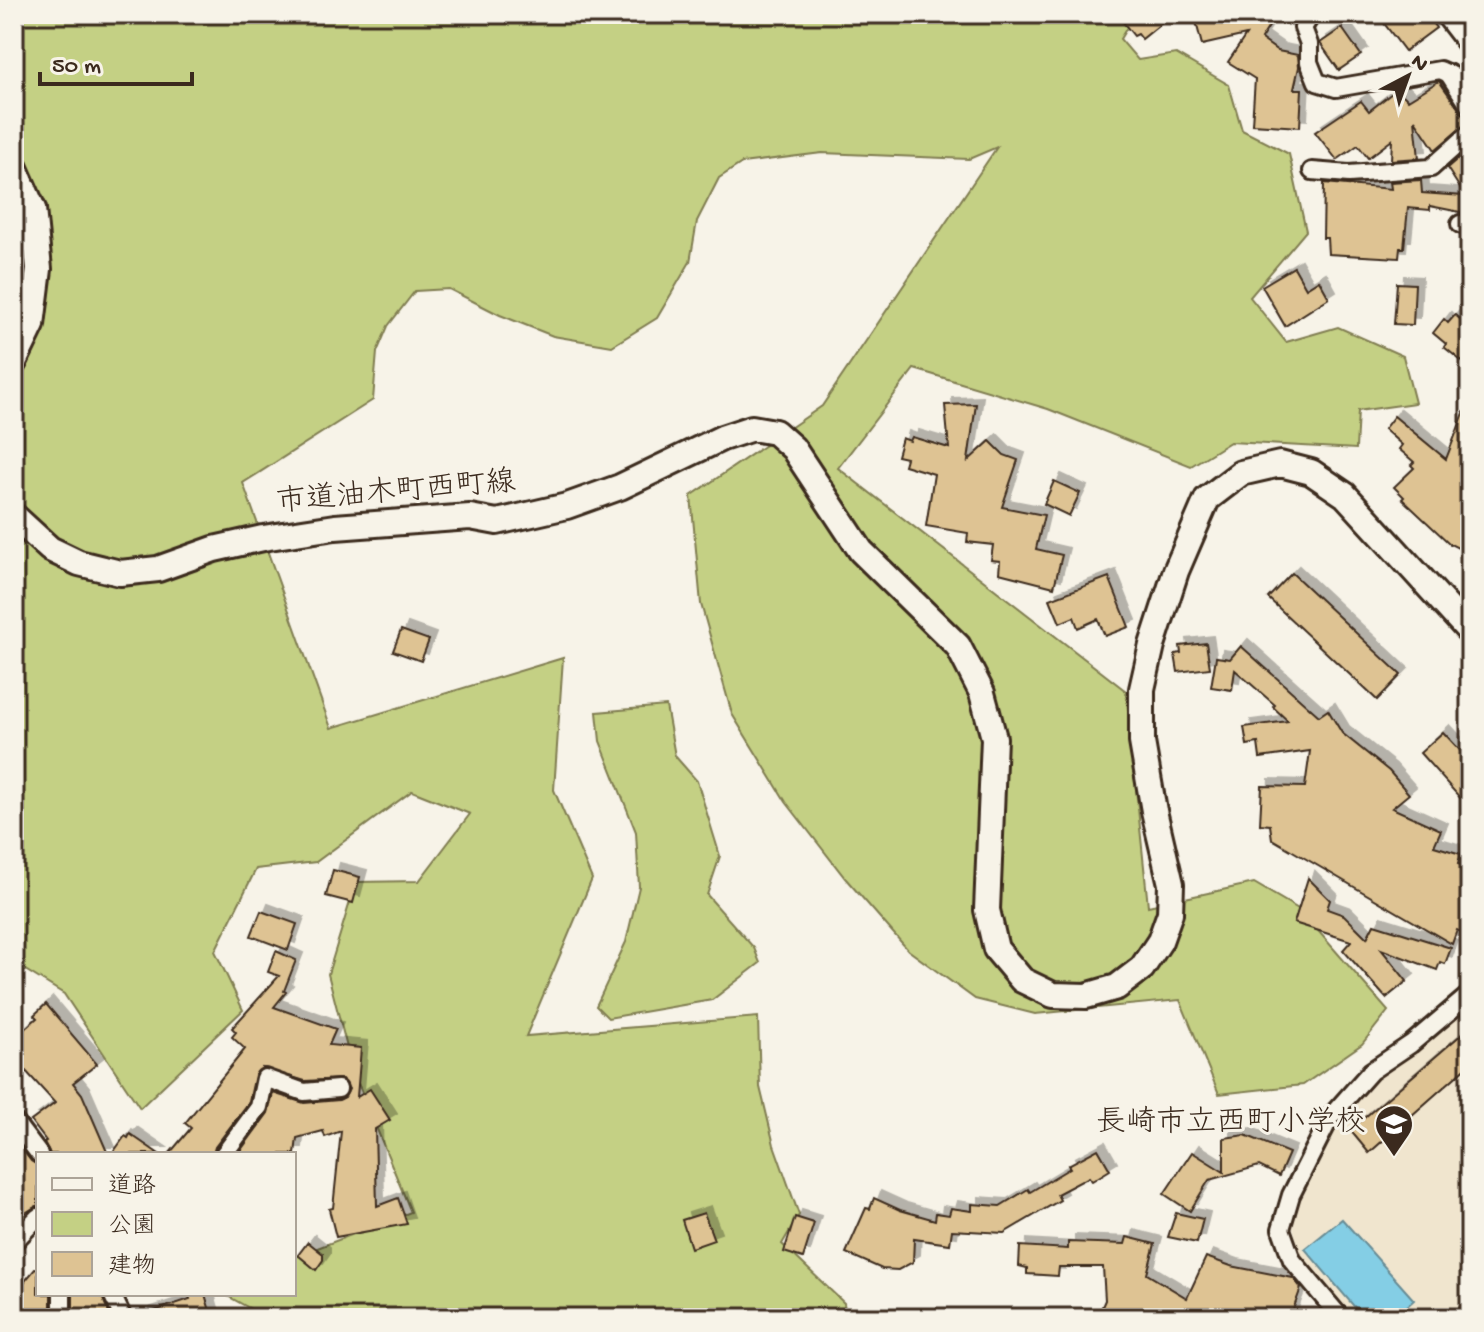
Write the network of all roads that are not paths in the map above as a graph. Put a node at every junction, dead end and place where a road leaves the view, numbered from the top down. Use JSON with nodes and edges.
{"nodes":[{"id":1,"x":1312,"y":14,"type":"edge"},
{"id":2,"x":1443,"y":14,"type":"edge"},
{"id":3,"x":1470,"y":49,"type":"edge"},
{"id":4,"x":1448,"y":73,"type":"junction"},
{"id":5,"x":1470,"y":79,"type":"edge"},
{"id":6,"x":1470,"y":107,"type":"edge"},
{"id":7,"x":1470,"y":133,"type":"edge"},
{"id":8,"x":14,"y":166,"type":"edge"},
{"id":9,"x":1312,"y":171,"type":"dead end"},
{"id":10,"x":14,"y":362,"type":"edge"},
{"id":11,"x":14,"y":516,"type":"edge"},
{"id":12,"x":1470,"y":632,"type":"edge"},
{"id":13,"x":1470,"y":994,"type":"edge"},
{"id":14,"x":338,"y":1089,"type":"dead end"},
{"id":15,"x":14,"y":1121,"type":"edge"},
{"id":16,"x":37,"y":1152,"type":"edge"},
{"id":17,"x":225,"y":1152,"type":"edge"},
{"id":18,"x":36,"y":1219,"type":"edge"},
{"id":19,"x":14,"y":1242,"type":"edge"},
{"id":20,"x":62,"y":1296,"type":"edge"},
{"id":21,"x":113,"y":1296,"type":"edge"},
{"id":22,"x":62,"y":1318,"type":"edge"},
{"id":23,"x":123,"y":1318,"type":"edge"},
{"id":24,"x":1341,"y":1318,"type":"edge"}],
"edges":[{"from":1,"to":4,"type":"street"},
{"from":2,"to":3,"type":"street"},
{"from":4,"to":5,"type":"street"},
{"from":4,"to":6,"type":"street"},
{"from":7,"to":9,"type":"street"},
{"from":8,"to":10,"type":"street"},
{"from":11,"to":12,"type":"street","name":"市道油木町西町線"},
{"from":13,"to":24,"type":"street"},
{"from":14,"to":17,"type":"street"},
{"from":15,"to":16,"type":"street"},
{"from":18,"to":19,"type":"street"},
{"from":20,"to":22,"type":"street"},
{"from":21,"to":23,"type":"street"}]}
